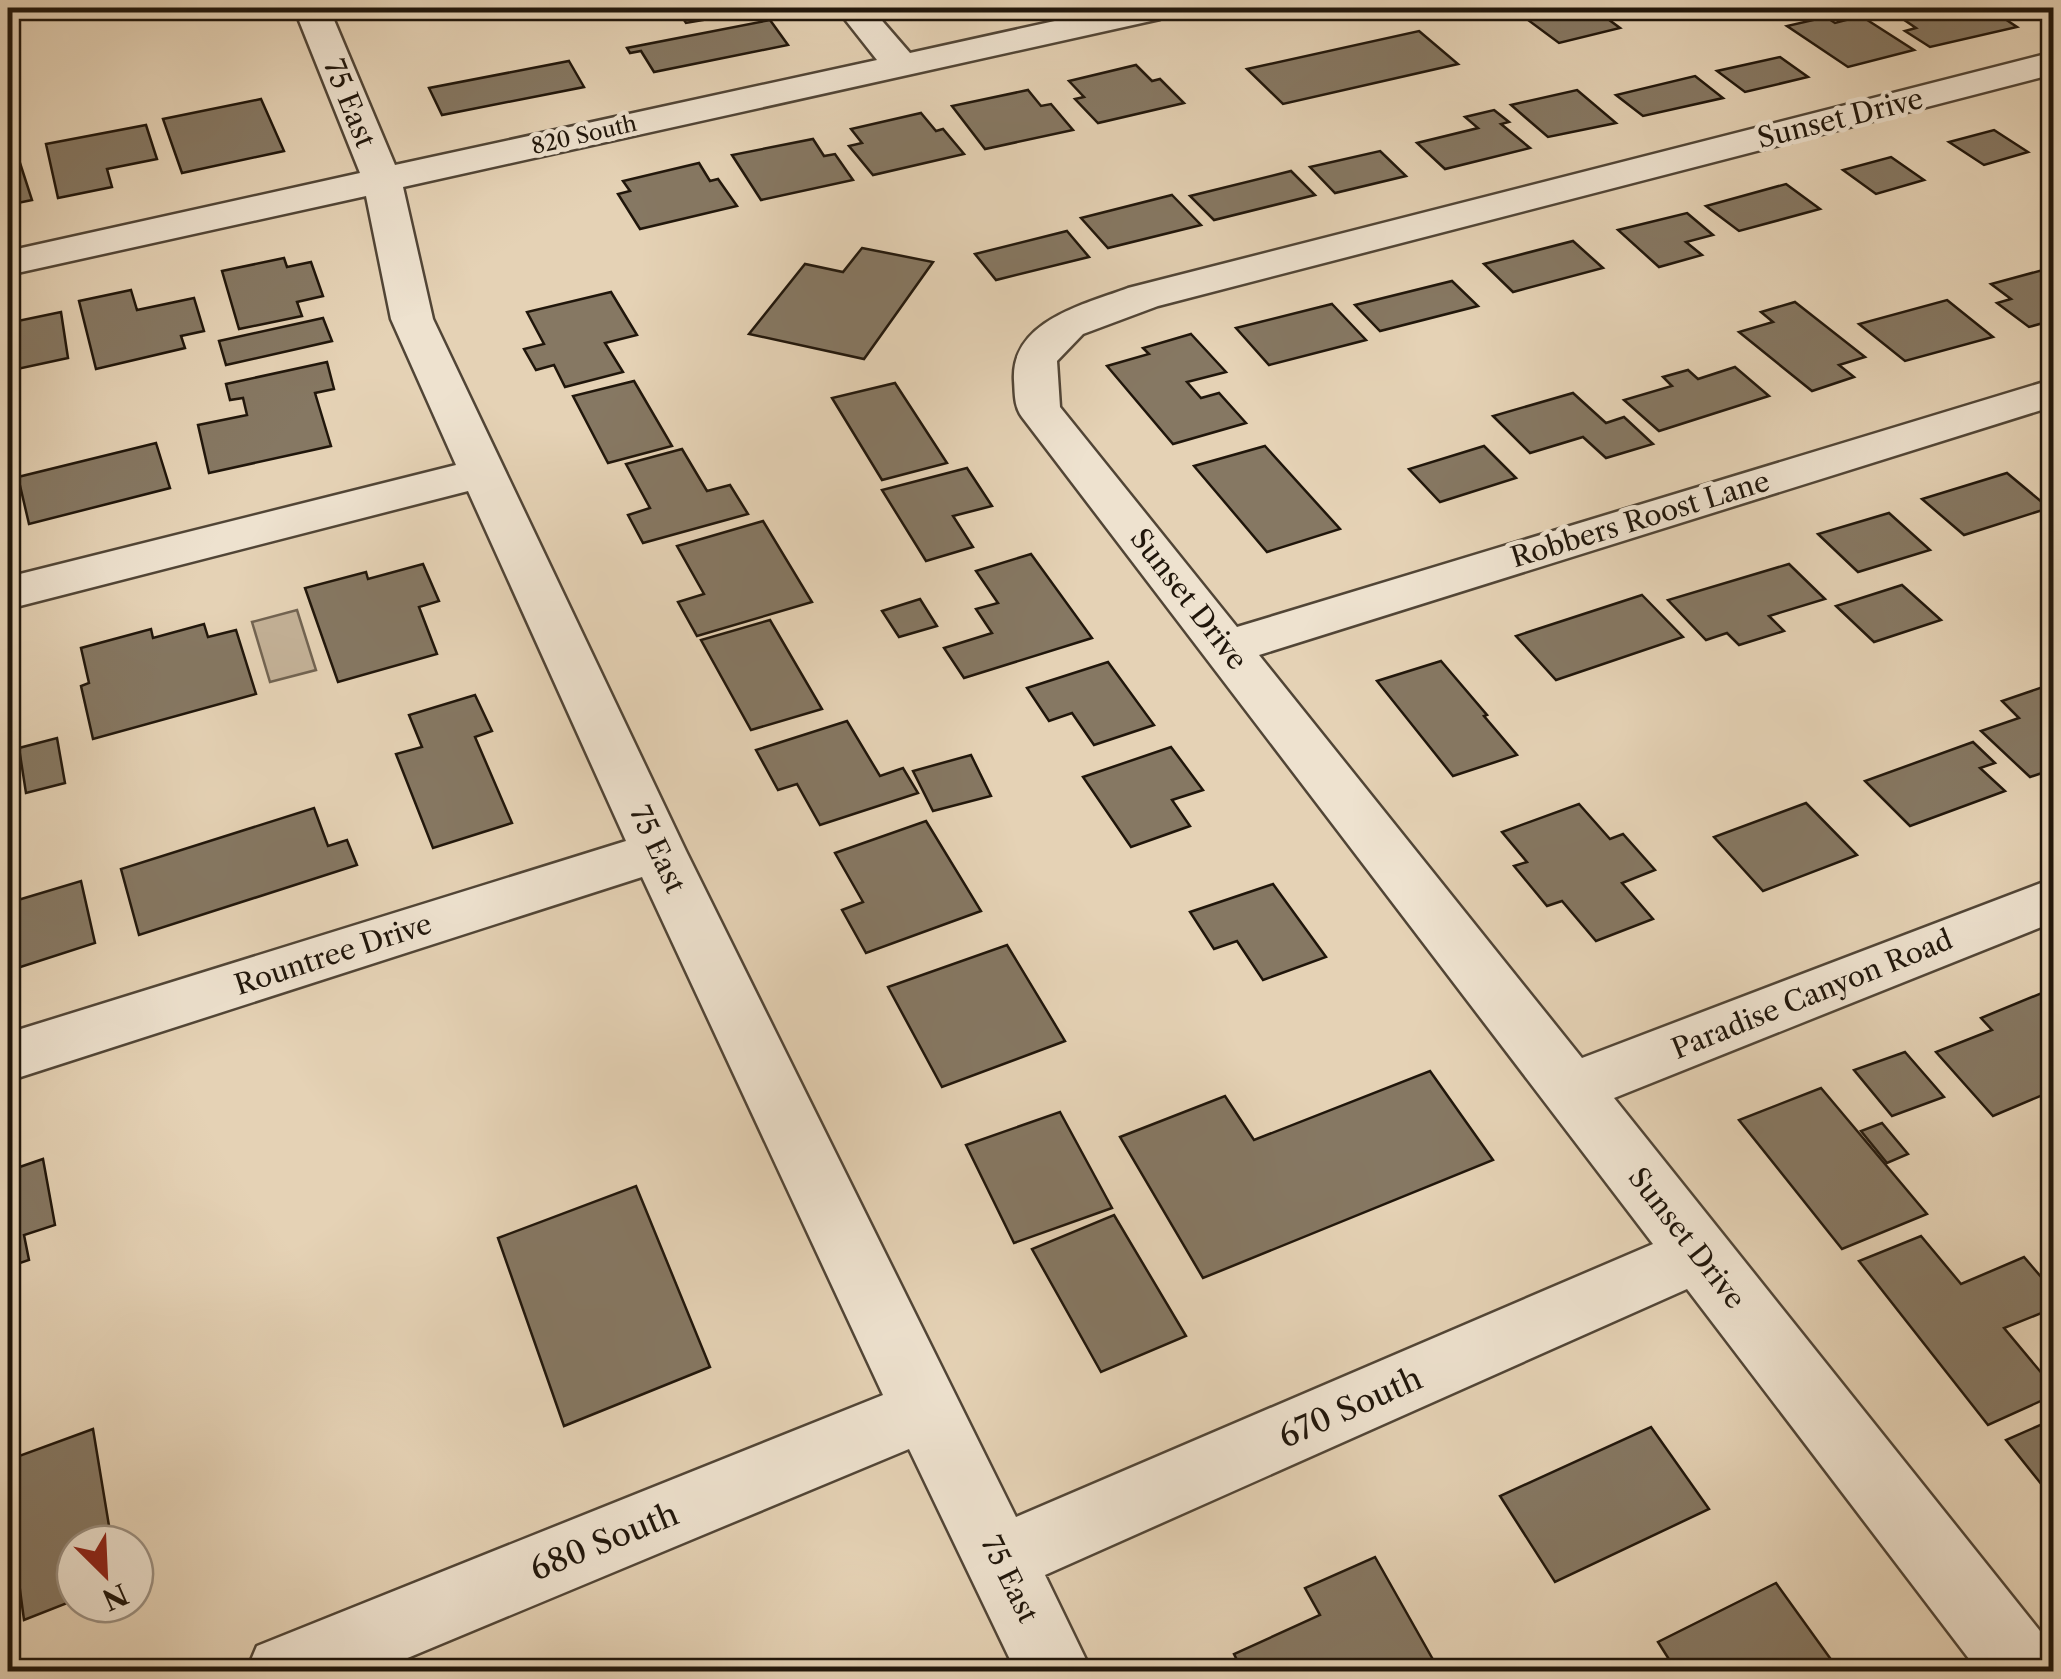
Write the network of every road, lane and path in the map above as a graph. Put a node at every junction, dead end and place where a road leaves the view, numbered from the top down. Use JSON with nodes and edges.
{"nodes":[{"id":1,"x":311,"y":8,"type":"edge"},
{"id":2,"x":853,"y":8,"type":"edge"},
{"id":3,"x":1160,"y":8,"type":"edge"},
{"id":4,"x":2054,"y":63,"type":"edge"},
{"id":5,"x":899,"y":64,"type":"junction"},
{"id":6,"x":382,"y":180,"type":"junction"},
{"id":7,"x":8,"y":262,"type":"edge"},
{"id":8,"x":2054,"y":392,"type":"edge"},
{"id":9,"x":485,"y":472,"type":"junction"},
{"id":10,"x":8,"y":593,"type":"edge"},
{"id":11,"x":1227,"y":647,"type":"junction"},
{"id":12,"x":658,"y":851,"type":"junction"},
{"id":13,"x":2054,"y":898,"type":"edge"},
{"id":14,"x":8,"y":1057,"type":"edge"},
{"id":15,"x":1570,"y":1089,"type":"junction"},
{"id":16,"x":1699,"y":1254,"type":"junction"},
{"id":17,"x":925,"y":1410,"type":"junction"},
{"id":18,"x":1001,"y":1559,"type":"junction"},
{"id":19,"x":283,"y":1672,"type":"edge"},
{"id":20,"x":1055,"y":1672,"type":"edge"},
{"id":21,"x":2026,"y":1672,"type":"edge"}],
"edges":[{"from":1,"to":6,"type":"street","name":"75 East"},
{"from":2,"to":5,"type":"street"},
{"from":3,"to":5,"type":"street","name":"820 South"},
{"from":4,"to":11,"type":"street","name":"Sunset Drive"},
{"from":5,"to":6,"type":"street","name":"820 South"},
{"from":6,"to":7,"type":"street","name":"820 South"},
{"from":6,"to":9,"type":"street","name":"75 East"},
{"from":8,"to":11,"type":"street","name":"Robbers Roost Lane"},
{"from":9,"to":10,"type":"street"},
{"from":9,"to":12,"type":"street","name":"75 East"},
{"from":11,"to":15,"type":"street","name":"Sunset Drive"},
{"from":12,"to":14,"type":"street","name":"Rountree Drive"},
{"from":12,"to":17,"type":"street","name":"75 East"},
{"from":13,"to":15,"type":"street","name":"Paradise Canyon Road"},
{"from":15,"to":16,"type":"street","name":"Sunset Drive"},
{"from":16,"to":18,"type":"street","name":"670 South"},
{"from":16,"to":21,"type":"street","name":"Sunset Drive"},
{"from":17,"to":18,"type":"street","name":"75 East"},
{"from":17,"to":19,"type":"street","name":"680 South"},
{"from":18,"to":20,"type":"street","name":"75 East"}]}
